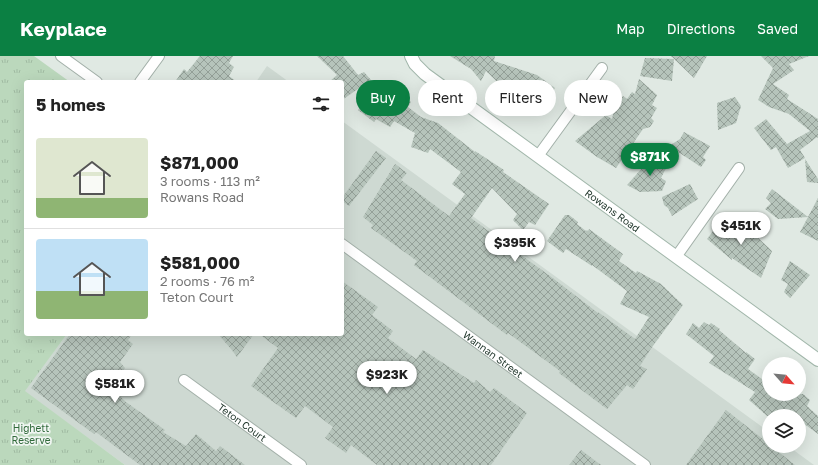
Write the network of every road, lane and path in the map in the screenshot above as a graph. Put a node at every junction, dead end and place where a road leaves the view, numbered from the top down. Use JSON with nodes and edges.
{"nodes":[{"id":1,"x":61,"y":56,"type":"edge"},
{"id":2,"x":159,"y":56,"type":"edge"},
{"id":3,"x":411,"y":56,"type":"edge"},
{"id":4,"x":602,"y":68,"type":"dead end"},
{"id":5,"x":94,"y":80,"type":"edge"},
{"id":6,"x":141,"y":80,"type":"edge"},
{"id":7,"x":538,"y":156,"type":"junction"},
{"id":8,"x":739,"y":168,"type":"dead end"},
{"id":9,"x":344,"y":245,"type":"edge"},
{"id":10,"x":676,"y":257,"type":"junction"},
{"id":11,"x":816,"y":356,"type":"edge"},
{"id":12,"x":184,"y":380,"type":"dead end"},
{"id":13,"x":301,"y":465,"type":"edge"},
{"id":14,"x":644,"y":465,"type":"edge"}],
"edges":[{"from":1,"to":5,"type":"street"},
{"from":2,"to":6,"type":"street"},
{"from":3,"to":7,"type":"street","name":"Rowans Road"},
{"from":4,"to":7,"type":"street"},
{"from":7,"to":10,"type":"street","name":"Rowans Road"},
{"from":8,"to":10,"type":"street"},
{"from":9,"to":14,"type":"street","name":"Wannan Street"},
{"from":10,"to":11,"type":"street","name":"Rowans Road"},
{"from":12,"to":13,"type":"street","name":"Teton Court"}]}
